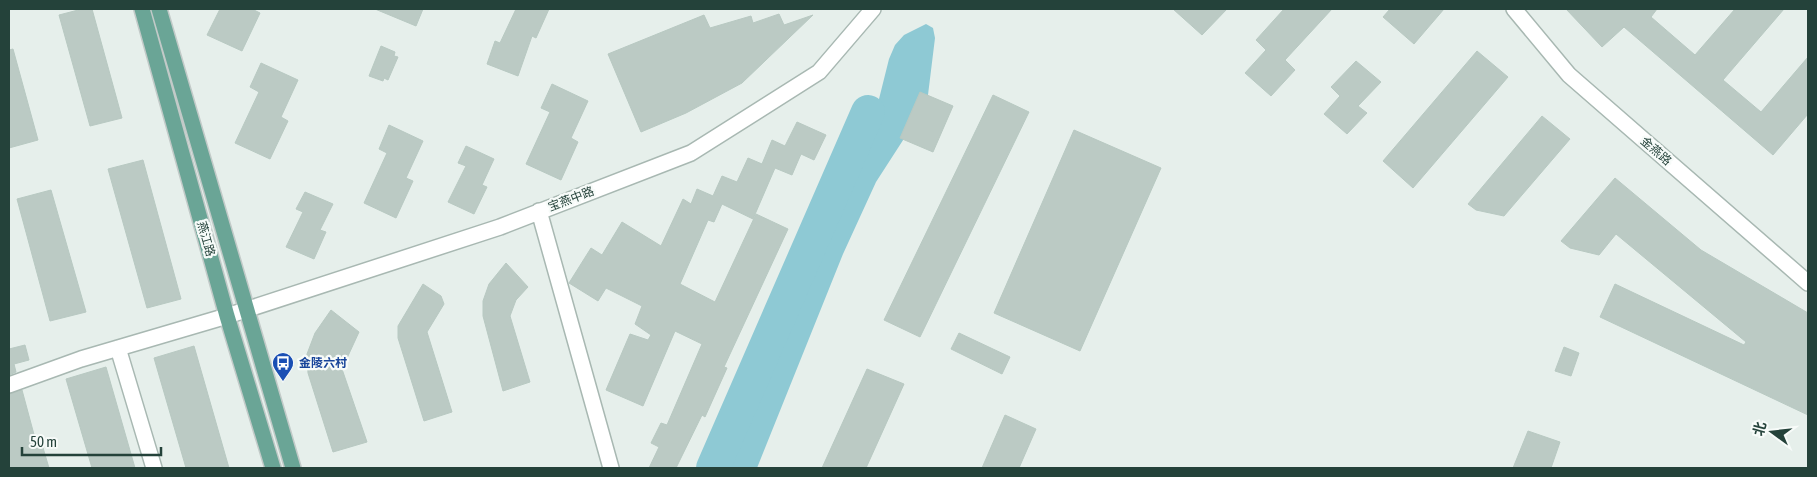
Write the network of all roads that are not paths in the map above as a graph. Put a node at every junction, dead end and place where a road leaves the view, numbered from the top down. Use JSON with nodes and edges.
{"nodes":[{"id":1,"x":142,"y":9,"type":"edge"},
{"id":2,"x":159,"y":9,"type":"edge"},
{"id":3,"x":873,"y":9,"type":"edge"},
{"id":4,"x":1514,"y":9,"type":"edge"},
{"id":5,"x":539,"y":211,"type":"junction"},
{"id":6,"x":1808,"y":283,"type":"edge"},
{"id":7,"x":246,"y":310,"type":"junction"},
{"id":8,"x":228,"y":316,"type":"junction"},
{"id":9,"x":118,"y":348,"type":"junction"},
{"id":10,"x":9,"y":385,"type":"edge"},
{"id":11,"x":154,"y":468,"type":"edge"},
{"id":12,"x":273,"y":468,"type":"edge"},
{"id":13,"x":293,"y":468,"type":"edge"},
{"id":14,"x":611,"y":468,"type":"edge"}],
"edges":[{"from":1,"to":8,"type":"main road","name":"燕江路"},
{"from":2,"to":7,"type":"main road"},
{"from":3,"to":5,"type":"street","name":"宝燕中路"},
{"from":4,"to":6,"type":"street","name":"金燕路"},
{"from":5,"to":7,"type":"street","name":"宝燕中路"},
{"from":5,"to":14,"type":"street"},
{"from":7,"to":8,"type":"street","name":"宝燕中路"},
{"from":7,"to":13,"type":"main road"},
{"from":8,"to":9,"type":"street","name":"宝燕中路"},
{"from":8,"to":12,"type":"main road","name":"燕江路"},
{"from":9,"to":10,"type":"street","name":"宝燕中路"},
{"from":9,"to":11,"type":"street"}]}
